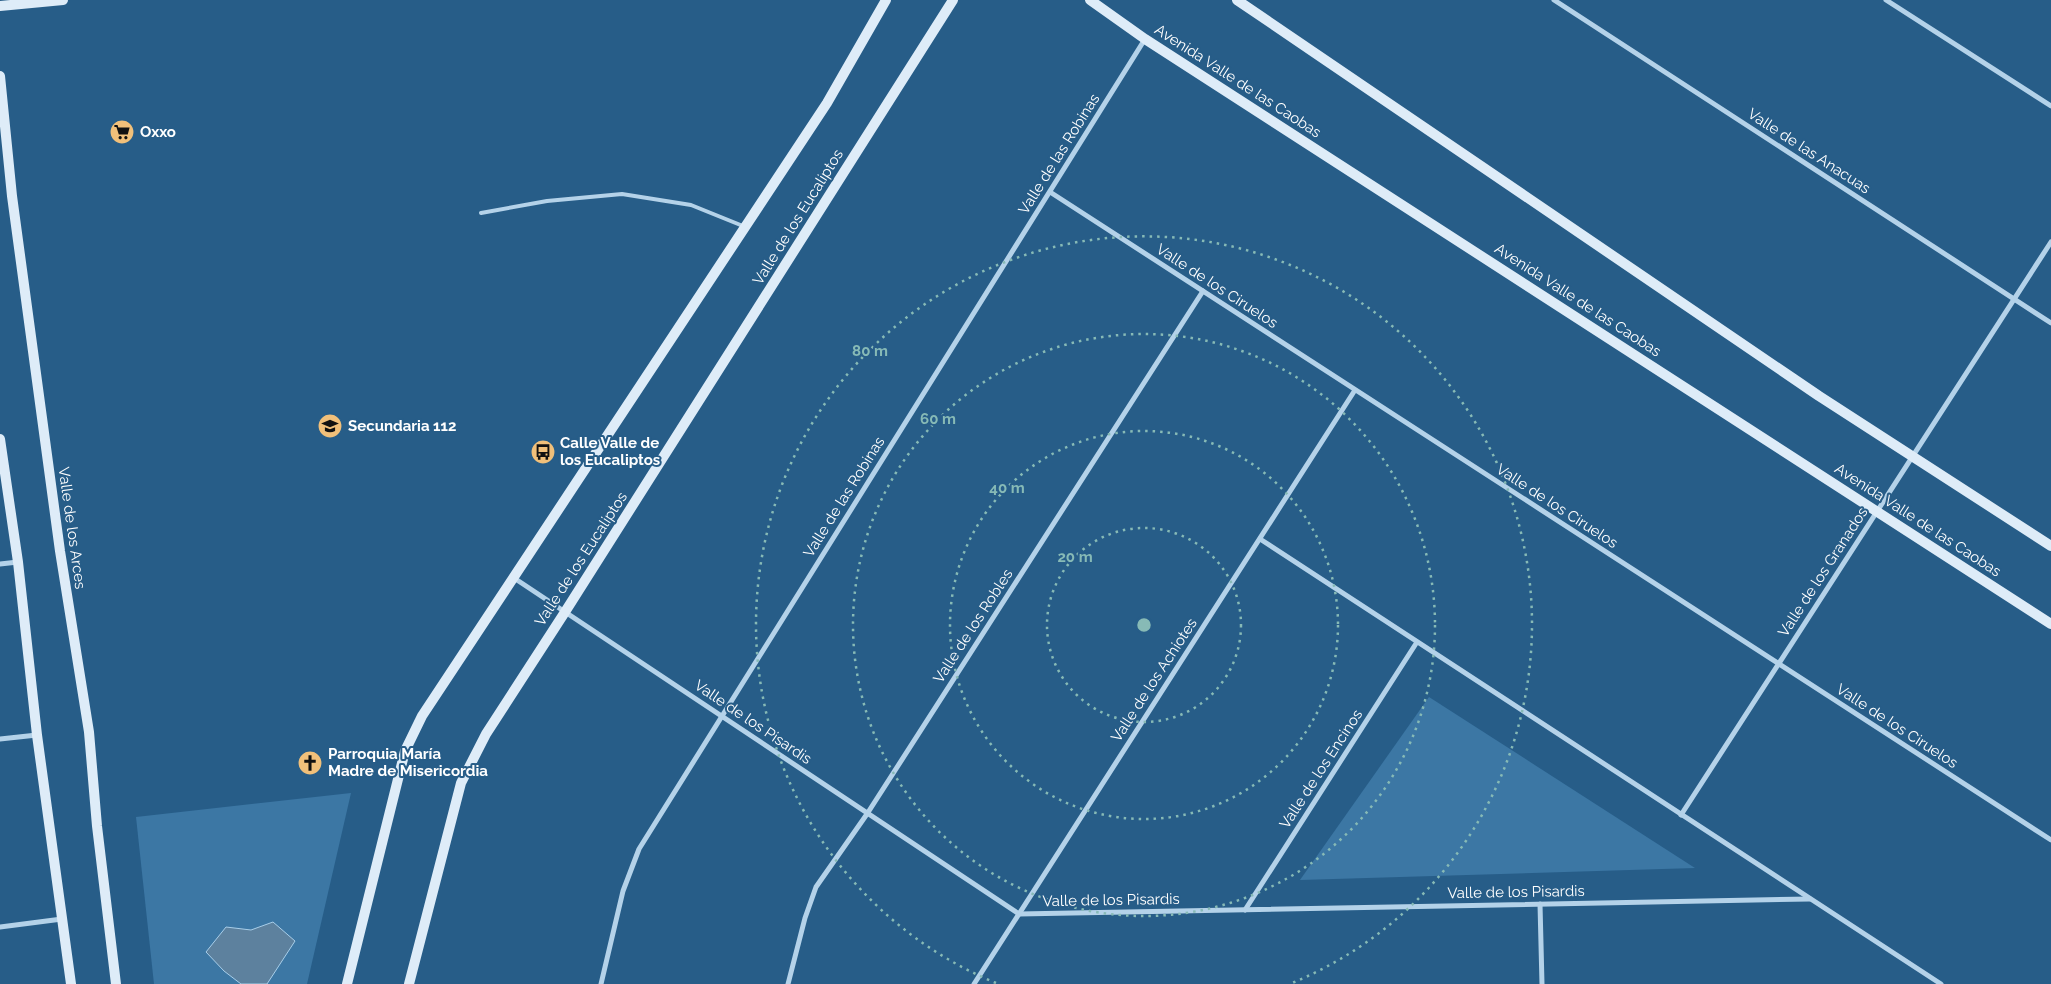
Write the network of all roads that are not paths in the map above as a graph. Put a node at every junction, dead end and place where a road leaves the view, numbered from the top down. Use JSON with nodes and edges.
{"nodes":[{"id":1,"x":63,"y":0,"type":"edge"},
{"id":2,"x":886,"y":0,"type":"edge"},
{"id":3,"x":953,"y":0,"type":"edge"},
{"id":4,"x":1090,"y":0,"type":"edge"},
{"id":5,"x":1237,"y":0,"type":"edge"},
{"id":6,"x":1554,"y":0,"type":"edge"},
{"id":7,"x":1886,"y":0,"type":"edge"},
{"id":8,"x":0,"y":6,"type":"edge"},
{"id":9,"x":1145,"y":39,"type":"junction"},
{"id":10,"x":0,"y":76,"type":"edge"},
{"id":11,"x":2051,"y":106,"type":"edge"},
{"id":12,"x":1050,"y":192,"type":"junction"},
{"id":13,"x":482,"y":213,"type":"dead end"},
{"id":14,"x":746,"y":226,"type":"junction"},
{"id":15,"x":2051,"y":242,"type":"edge"},
{"id":16,"x":1203,"y":291,"type":"junction"},
{"id":17,"x":2014,"y":300,"type":"junction"},
{"id":18,"x":2051,"y":324,"type":"edge"},
{"id":19,"x":1355,"y":390,"type":"junction"},
{"id":20,"x":0,"y":439,"type":"edge"},
{"id":21,"x":1912,"y":457,"type":"junction"},
{"id":22,"x":1878,"y":511,"type":"junction"},
{"id":23,"x":1260,"y":539,"type":"junction"},
{"id":24,"x":2051,"y":546,"type":"edge"},
{"id":25,"x":18,"y":562,"type":"junction"},
{"id":26,"x":0,"y":564,"type":"edge"},
{"id":27,"x":513,"y":577,"type":"junction"},
{"id":28,"x":565,"y":612,"type":"junction"},
{"id":29,"x":2051,"y":624,"type":"edge"},
{"id":30,"x":1418,"y":642,"type":"junction"},
{"id":31,"x":1778,"y":664,"type":"junction"},
{"id":32,"x":721,"y":716,"type":"junction"},
{"id":33,"x":36,"y":735,"type":"junction"},
{"id":34,"x":0,"y":739,"type":"edge"},
{"id":35,"x":867,"y":814,"type":"junction"},
{"id":36,"x":1682,"y":815,"type":"junction"},
{"id":37,"x":2051,"y":840,"type":"edge"},
{"id":38,"x":1810,"y":899,"type":"junction"},
{"id":39,"x":1540,"y":904,"type":"junction"},
{"id":40,"x":1245,"y":910,"type":"junction"},
{"id":41,"x":1019,"y":914,"type":"junction"},
{"id":42,"x":62,"y":919,"type":"junction"},
{"id":43,"x":0,"y":927,"type":"edge"},
{"id":44,"x":71,"y":984,"type":"edge"},
{"id":45,"x":116,"y":984,"type":"edge"},
{"id":46,"x":347,"y":984,"type":"edge"},
{"id":47,"x":409,"y":984,"type":"edge"},
{"id":48,"x":601,"y":984,"type":"edge"},
{"id":49,"x":788,"y":984,"type":"edge"},
{"id":50,"x":974,"y":984,"type":"edge"},
{"id":51,"x":1542,"y":984,"type":"edge"},
{"id":52,"x":1941,"y":984,"type":"edge"}],
"edges":[{"from":1,"to":8,"type":"street"},
{"from":2,"to":14,"type":"street"},
{"from":3,"to":28,"type":"street","name":"Valle de los Eucaliptos"},
{"from":4,"to":9,"type":"street","name":"Avenida Valle de las Caobas"},
{"from":5,"to":21,"type":"street"},
{"from":6,"to":17,"type":"street","name":"Valle de las Anacuas"},
{"from":7,"to":11,"type":"street"},
{"from":9,"to":12,"type":"street","name":"Valle de las Robinas"},
{"from":9,"to":22,"type":"street","name":"Avenida Valle de las Caobas"},
{"from":10,"to":45,"type":"street","name":"Valle de los Arces"},
{"from":12,"to":16,"type":"street","name":"Valle de los Ciruelos"},
{"from":12,"to":32,"type":"street","name":"Valle de las Robinas"},
{"from":13,"to":14,"type":"lane"},
{"from":14,"to":27,"type":"street"},
{"from":15,"to":17,"type":"street","name":"Valle de los Granados"},
{"from":16,"to":19,"type":"street","name":"Valle de los Ciruelos"},
{"from":16,"to":35,"type":"street","name":"Valle de los Robles"},
{"from":17,"to":18,"type":"street","name":"Valle de las Anacuas"},
{"from":17,"to":21,"type":"street","name":"Valle de los Granados"},
{"from":19,"to":23,"type":"street","name":"Valle de los Achiotes"},
{"from":19,"to":31,"type":"street","name":"Valle de los Ciruelos"},
{"from":20,"to":25,"type":"street"},
{"from":21,"to":22,"type":"street","name":"Valle de los Granados"},
{"from":21,"to":24,"type":"street"},
{"from":22,"to":29,"type":"street","name":"Avenida Valle de las Caobas"},
{"from":22,"to":31,"type":"street","name":"Valle de los Granados"},
{"from":23,"to":30,"type":"street"},
{"from":23,"to":41,"type":"street","name":"Valle de los Achiotes"},
{"from":25,"to":26,"type":"street"},
{"from":25,"to":33,"type":"street"},
{"from":27,"to":28,"type":"street","name":"Valle de los Pisardis"},
{"from":27,"to":46,"type":"street"},
{"from":28,"to":32,"type":"street","name":"Valle de los Pisardis"},
{"from":28,"to":47,"type":"street","name":"Valle de los Eucaliptos"},
{"from":30,"to":36,"type":"street"},
{"from":30,"to":40,"type":"street","name":"Valle de los Encinos"},
{"from":31,"to":36,"type":"street","name":"Valle de los Granados"},
{"from":31,"to":37,"type":"street","name":"Valle de los Ciruelos"},
{"from":32,"to":35,"type":"street","name":"Valle de los Pisardis"},
{"from":32,"to":48,"type":"street","name":"Valle de las Robinas"},
{"from":33,"to":34,"type":"street"},
{"from":33,"to":42,"type":"street"},
{"from":35,"to":41,"type":"street","name":"Valle de los Pisardis"},
{"from":35,"to":49,"type":"street","name":"Valle de los Robles"},
{"from":36,"to":38,"type":"street"},
{"from":38,"to":39,"type":"street","name":"Valle de los Pisardis"},
{"from":38,"to":52,"type":"street"},
{"from":39,"to":40,"type":"street","name":"Valle de los Pisardis"},
{"from":39,"to":51,"type":"street"},
{"from":40,"to":41,"type":"street","name":"Valle de los Pisardis"},
{"from":41,"to":50,"type":"street","name":"Valle de los Achiotes"},
{"from":42,"to":43,"type":"street"},
{"from":42,"to":44,"type":"street"}]}
